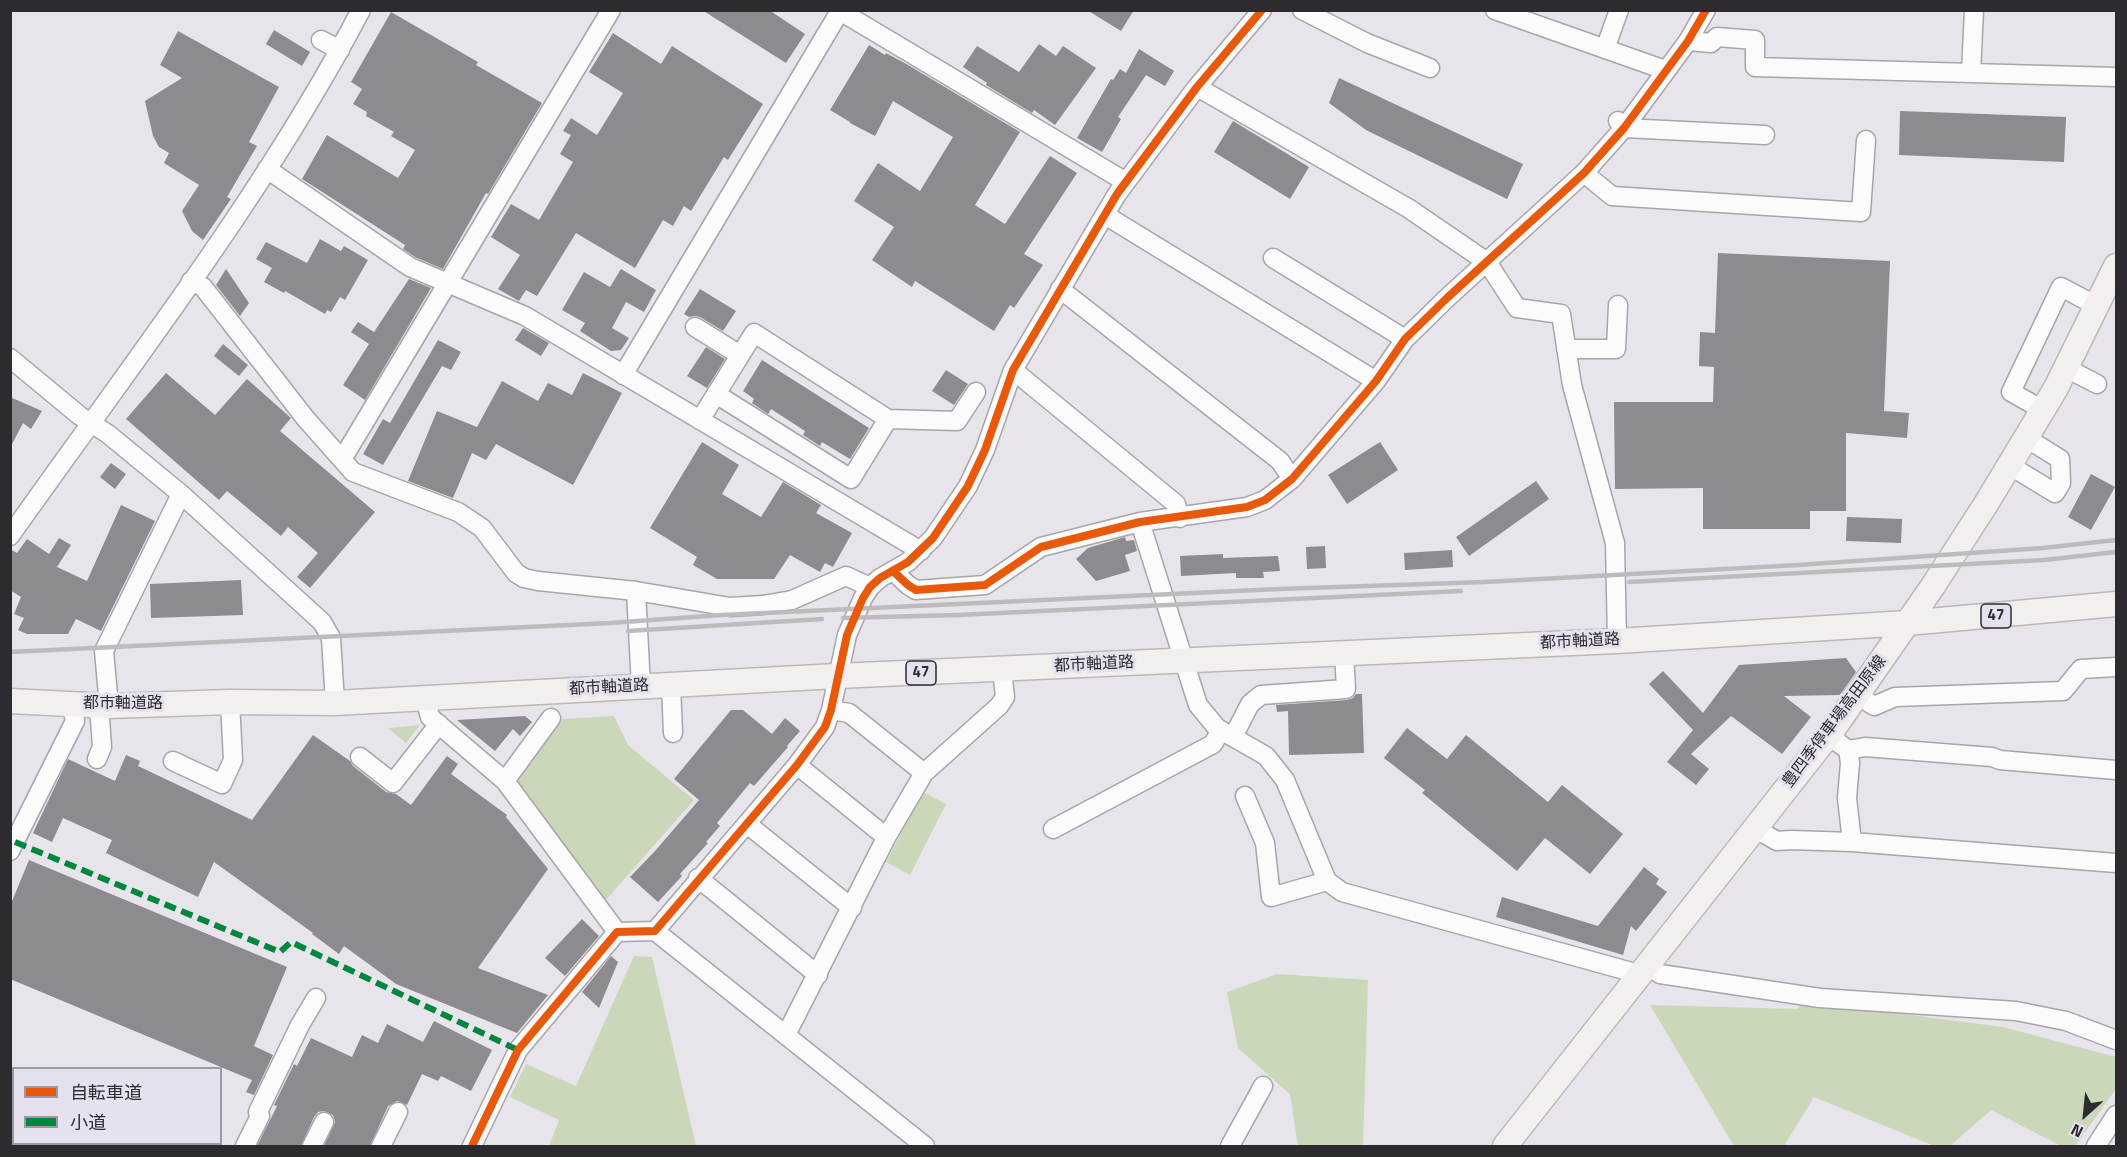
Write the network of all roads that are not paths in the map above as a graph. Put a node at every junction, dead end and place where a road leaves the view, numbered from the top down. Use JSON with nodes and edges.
{"nodes":[{"id":1,"x":361,"y":10,"type":"edge"},
{"id":2,"x":611,"y":10,"type":"edge"},
{"id":3,"x":1262,"y":10,"type":"edge"},
{"id":4,"x":1302,"y":10,"type":"edge"},
{"id":5,"x":1495,"y":10,"type":"edge"},
{"id":6,"x":1619,"y":10,"type":"edge"},
{"id":7,"x":1706,"y":10,"type":"edge"},
{"id":8,"x":1974,"y":10,"type":"edge"},
{"id":9,"x":839,"y":11,"type":"edge"},
{"id":10,"x":1531,"y":17,"type":"edge"},
{"id":11,"x":321,"y":40,"type":"dead end"},
{"id":12,"x":1688,"y":41,"type":"junction"},
{"id":13,"x":1605,"y":49,"type":"junction"},
{"id":14,"x":340,"y":50,"type":"junction"},
{"id":15,"x":1430,"y":68,"type":"dead end"},
{"id":16,"x":1665,"y":70,"type":"junction"},
{"id":17,"x":1971,"y":73,"type":"junction"},
{"id":18,"x":2116,"y":77,"type":"edge"},
{"id":19,"x":1197,"y":87,"type":"junction"},
{"id":20,"x":1621,"y":124,"type":"junction"},
{"id":21,"x":1766,"y":135,"type":"dead end"},
{"id":22,"x":1866,"y":140,"type":"dead end"},
{"id":23,"x":267,"y":170,"type":"junction"},
{"id":24,"x":1584,"y":173,"type":"junction"},
{"id":25,"x":1126,"y":182,"type":"junction"},
{"id":26,"x":1105,"y":215,"type":"junction"},
{"id":27,"x":1274,"y":258,"type":"dead end"},
{"id":28,"x":1487,"y":262,"type":"junction"},
{"id":29,"x":2116,"y":266,"type":"edge"},
{"id":30,"x":191,"y":281,"type":"junction"},
{"id":31,"x":449,"y":282,"type":"junction"},
{"id":32,"x":1060,"y":289,"type":"junction"},
{"id":33,"x":1618,"y":305,"type":"dead end"},
{"id":34,"x":2097,"y":306,"type":"junction"},
{"id":35,"x":695,"y":327,"type":"dead end"},
{"id":36,"x":1405,"y":339,"type":"junction"},
{"id":37,"x":1566,"y":349,"type":"junction"},
{"id":38,"x":740,"y":356,"type":"junction"},
{"id":39,"x":10,"y":358,"type":"edge"},
{"id":40,"x":2066,"y":368,"type":"junction"},
{"id":41,"x":1013,"y":370,"type":"junction"},
{"id":42,"x":623,"y":375,"type":"junction"},
{"id":43,"x":1376,"y":381,"type":"junction"},
{"id":44,"x":2097,"y":384,"type":"dead end"},
{"id":45,"x":976,"y":392,"type":"dead end"},
{"id":46,"x":716,"y":394,"type":"junction"},
{"id":47,"x":2043,"y":410,"type":"junction"},
{"id":48,"x":888,"y":419,"type":"junction"},
{"id":49,"x":700,"y":420,"type":"junction"},
{"id":50,"x":91,"y":423,"type":"junction"},
{"id":51,"x":2026,"y":438,"type":"junction"},
{"id":52,"x":343,"y":458,"type":"junction"},
{"id":53,"x":2009,"y":465,"type":"junction"},
{"id":54,"x":1292,"y":479,"type":"junction"},
{"id":55,"x":181,"y":494,"type":"junction"},
{"id":56,"x":1180,"y":518,"type":"junction"},
{"id":57,"x":1140,"y":522,"type":"junction"},
{"id":58,"x":10,"y":536,"type":"edge"},
{"id":59,"x":921,"y":551,"type":"junction"},
{"id":60,"x":893,"y":571,"type":"junction"},
{"id":61,"x":870,"y":587,"type":"junction"},
{"id":62,"x":636,"y":591,"type":"junction"},
{"id":63,"x":2116,"y":604,"type":"edge"},
{"id":64,"x":1907,"y":623,"type":"junction"},
{"id":65,"x":1617,"y":641,"type":"junction"},
{"id":66,"x":1344,"y":652,"type":"junction"},
{"id":67,"x":1184,"y":660,"type":"junction"},
{"id":68,"x":2116,"y":666,"type":"edge"},
{"id":69,"x":1002,"y":669,"type":"junction"},
{"id":70,"x":837,"y":676,"type":"junction"},
{"id":71,"x":671,"y":685,"type":"junction"},
{"id":72,"x":641,"y":687,"type":"junction"},
{"id":73,"x":1857,"y":695,"type":"junction"},
{"id":74,"x":425,"y":698,"type":"junction"},
{"id":75,"x":10,"y":701,"type":"edge"},
{"id":76,"x":230,"y":702,"type":"junction"},
{"id":77,"x":71,"y":703,"type":"junction"},
{"id":78,"x":335,"y":703,"type":"junction"},
{"id":79,"x":104,"y":706,"type":"junction"},
{"id":80,"x":831,"y":710,"type":"junction"},
{"id":81,"x":10,"y":714,"type":"edge"},
{"id":82,"x":551,"y":718,"type":"dead end"},
{"id":83,"x":439,"y":724,"type":"junction"},
{"id":84,"x":673,"y":733,"type":"dead end"},
{"id":85,"x":1227,"y":733,"type":"junction"},
{"id":86,"x":1828,"y":735,"type":"junction"},
{"id":87,"x":1848,"y":750,"type":"junction"},
{"id":88,"x":360,"y":757,"type":"dead end"},
{"id":89,"x":97,"y":759,"type":"dead end"},
{"id":90,"x":173,"y":761,"type":"dead end"},
{"id":91,"x":797,"y":765,"type":"junction"},
{"id":92,"x":2116,"y":770,"type":"edge"},
{"id":93,"x":924,"y":773,"type":"junction"},
{"id":94,"x":506,"y":781,"type":"junction"},
{"id":95,"x":1245,"y":796,"type":"dead end"},
{"id":96,"x":747,"y":824,"type":"junction"},
{"id":97,"x":1754,"y":828,"type":"junction"},
{"id":98,"x":1053,"y":829,"type":"dead end"},
{"id":99,"x":887,"y":836,"type":"junction"},
{"id":100,"x":1852,"y":842,"type":"junction"},
{"id":101,"x":13,"y":847,"type":"edge"},
{"id":102,"x":2116,"y":863,"type":"edge"},
{"id":103,"x":698,"y":878,"type":"junction"},
{"id":104,"x":1327,"y":881,"type":"junction"},
{"id":105,"x":852,"y":908,"type":"junction"},
{"id":106,"x":655,"y":931,"type":"junction"},
{"id":107,"x":617,"y":932,"type":"junction"},
{"id":108,"x":1643,"y":972,"type":"junction"},
{"id":109,"x":818,"y":975,"type":"junction"},
{"id":110,"x":316,"y":998,"type":"dead end"},
{"id":111,"x":786,"y":1035,"type":"junction"},
{"id":112,"x":2116,"y":1040,"type":"edge"},
{"id":113,"x":1263,"y":1086,"type":"dead end"},
{"id":114,"x":398,"y":1112,"type":"dead end"},
{"id":115,"x":2116,"y":1115,"type":"edge"},
{"id":116,"x":324,"y":1122,"type":"dead end"},
{"id":117,"x":245,"y":1146,"type":"edge"},
{"id":118,"x":312,"y":1146,"type":"edge"},
{"id":119,"x":381,"y":1146,"type":"edge"},
{"id":120,"x":472,"y":1146,"type":"edge"},
{"id":121,"x":925,"y":1146,"type":"edge"},
{"id":122,"x":1230,"y":1146,"type":"edge"},
{"id":123,"x":1506,"y":1146,"type":"edge"},
{"id":124,"x":2096,"y":1146,"type":"edge"}],
"edges":[{"from":1,"to":14,"type":"street"},
{"from":2,"to":31,"type":"street"},
{"from":3,"to":19,"type":"street"},
{"from":4,"to":15,"type":"street"},
{"from":5,"to":10,"type":"street"},
{"from":6,"to":13,"type":"street"},
{"from":7,"to":12,"type":"street"},
{"from":8,"to":17,"type":"street"},
{"from":9,"to":25,"type":"street"},
{"from":9,"to":42,"type":"street"},
{"from":10,"to":13,"type":"street"},
{"from":11,"to":14,"type":"street"},
{"from":12,"to":16,"type":"street"},
{"from":12,"to":17,"type":"street"},
{"from":13,"to":16,"type":"street"},
{"from":14,"to":23,"type":"street"},
{"from":16,"to":20,"type":"street"},
{"from":17,"to":18,"type":"street"},
{"from":19,"to":25,"type":"street"},
{"from":19,"to":28,"type":"street"},
{"from":20,"to":21,"type":"street"},
{"from":20,"to":24,"type":"street"},
{"from":22,"to":24,"type":"street"},
{"from":23,"to":30,"type":"street"},
{"from":23,"to":31,"type":"street"},
{"from":24,"to":28,"type":"street"},
{"from":25,"to":26,"type":"street"},
{"from":26,"to":32,"type":"street"},
{"from":26,"to":43,"type":"street"},
{"from":27,"to":36,"type":"street"},
{"from":28,"to":36,"type":"street"},
{"from":28,"to":37,"type":"street"},
{"from":29,"to":34,"type":"main road","name":"豊四季停車場高田原線"},
{"from":30,"to":50,"type":"street"},
{"from":30,"to":52,"type":"street"},
{"from":31,"to":42,"type":"street"},
{"from":31,"to":52,"type":"street"},
{"from":32,"to":41,"type":"street"},
{"from":32,"to":54,"type":"street"},
{"from":33,"to":37,"type":"street"},
{"from":34,"to":40,"type":"main road","name":"豊四季停車場高田原線"},
{"from":34,"to":47,"type":"street"},
{"from":35,"to":38,"type":"street"},
{"from":36,"to":43,"type":"street"},
{"from":37,"to":65,"type":"street"},
{"from":38,"to":46,"type":"street"},
{"from":38,"to":48,"type":"street"},
{"from":39,"to":50,"type":"street"},
{"from":40,"to":44,"type":"street"},
{"from":40,"to":47,"type":"main road","name":"豊四季停車場高田原線"},
{"from":41,"to":56,"type":"street"},
{"from":41,"to":59,"type":"street"},
{"from":42,"to":49,"type":"street"},
{"from":43,"to":54,"type":"street"},
{"from":45,"to":48,"type":"street"},
{"from":46,"to":48,"type":"street"},
{"from":46,"to":49,"type":"street"},
{"from":47,"to":51,"type":"main road","name":"豊四季停車場高田原線"},
{"from":49,"to":59,"type":"street"},
{"from":50,"to":55,"type":"street"},
{"from":50,"to":58,"type":"street"},
{"from":51,"to":53,"type":"main road","name":"豊四季停車場高田原線"},
{"from":51,"to":53,"type":"street"},
{"from":52,"to":62,"type":"street"},
{"from":53,"to":64,"type":"main road","name":"豊四季停車場高田原線"},
{"from":54,"to":56,"type":"street"},
{"from":55,"to":78,"type":"street"},
{"from":55,"to":79,"type":"street"},
{"from":56,"to":57,"type":"street"},
{"from":57,"to":60,"type":"street"},
{"from":57,"to":67,"type":"street"},
{"from":59,"to":60,"type":"street"},
{"from":60,"to":61,"type":"street"},
{"from":61,"to":62,"type":"street"},
{"from":61,"to":70,"type":"street"},
{"from":62,"to":72,"type":"street"},
{"from":63,"to":64,"type":"main road","name":"都市軸道路","number":"47"},
{"from":64,"to":65,"type":"main road","name":"都市軸道路","number":"47"},
{"from":64,"to":73,"type":"main road","name":"豊四季停車場高田原線"},
{"from":65,"to":66,"type":"main road","name":"都市軸道路","number":"47"},
{"from":66,"to":67,"type":"main road","name":"都市軸道路","number":"47"},
{"from":66,"to":85,"type":"street"},
{"from":67,"to":69,"type":"main road","name":"都市軸道路","number":"47"},
{"from":67,"to":85,"type":"street"},
{"from":68,"to":73,"type":"street"},
{"from":69,"to":70,"type":"main road","name":"都市軸道路","number":"47"},
{"from":69,"to":93,"type":"street"},
{"from":70,"to":71,"type":"main road","name":"都市軸道路","number":"47"},
{"from":70,"to":80,"type":"street"},
{"from":71,"to":72,"type":"main road","name":"都市軸道路","number":"47"},
{"from":71,"to":84,"type":"street"},
{"from":72,"to":74,"type":"main road","name":"都市軸道路","number":"47"},
{"from":73,"to":86,"type":"main road","name":"豊四季停車場高田原線"},
{"from":74,"to":78,"type":"main road","name":"都市軸道路","number":"47"},
{"from":74,"to":83,"type":"street"},
{"from":75,"to":77,"type":"main road","name":"都市軸道路","number":"47"},
{"from":76,"to":78,"type":"main road","name":"都市軸道路","number":"47"},
{"from":76,"to":79,"type":"main road","name":"都市軸道路","number":"47"},
{"from":76,"to":90,"type":"street"},
{"from":77,"to":79,"type":"main road","name":"都市軸道路","number":"47"},
{"from":77,"to":81,"type":"main road","name":"都市軸道路","number":"47"},
{"from":77,"to":101,"type":"street"},
{"from":79,"to":89,"type":"street"},
{"from":80,"to":91,"type":"street"},
{"from":80,"to":93,"type":"street"},
{"from":82,"to":94,"type":"street"},
{"from":83,"to":88,"type":"street"},
{"from":83,"to":94,"type":"street"},
{"from":85,"to":98,"type":"street"},
{"from":85,"to":104,"type":"street"},
{"from":86,"to":87,"type":"street"},
{"from":86,"to":97,"type":"main road","name":"豊四季停車場高田原線"},
{"from":87,"to":92,"type":"street"},
{"from":87,"to":100,"type":"street"},
{"from":91,"to":96,"type":"street"},
{"from":91,"to":99,"type":"street"},
{"from":93,"to":99,"type":"street"},
{"from":94,"to":107,"type":"street"},
{"from":95,"to":104,"type":"street"},
{"from":96,"to":103,"type":"street"},
{"from":96,"to":105,"type":"street"},
{"from":97,"to":100,"type":"street"},
{"from":97,"to":108,"type":"main road","name":"豊四季停車場高田原線"},
{"from":99,"to":105,"type":"street"},
{"from":100,"to":102,"type":"street"},
{"from":103,"to":106,"type":"street"},
{"from":103,"to":109,"type":"street"},
{"from":104,"to":108,"type":"street"},
{"from":105,"to":109,"type":"street"},
{"from":106,"to":107,"type":"street"},
{"from":106,"to":111,"type":"street"},
{"from":107,"to":120,"type":"street"},
{"from":108,"to":112,"type":"street"},
{"from":108,"to":123,"type":"main road","name":"豊四季停車場高田原線"},
{"from":109,"to":111,"type":"street"},
{"from":110,"to":117,"type":"street"},
{"from":111,"to":121,"type":"street"},
{"from":113,"to":122,"type":"street"},
{"from":114,"to":119,"type":"street"},
{"from":115,"to":124,"type":"street"},
{"from":116,"to":118,"type":"street"}]}
